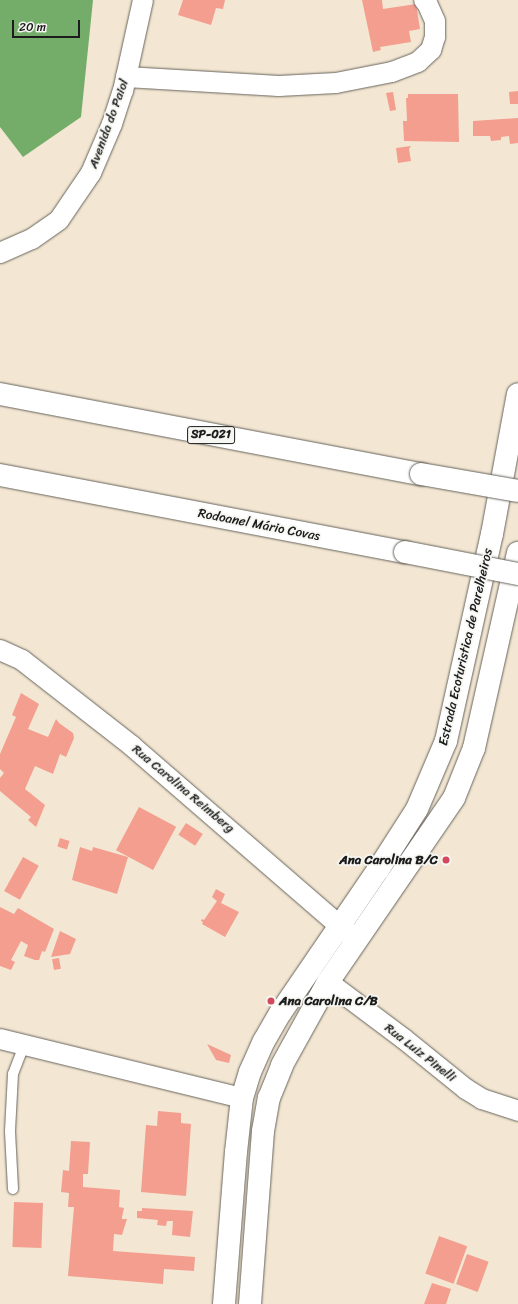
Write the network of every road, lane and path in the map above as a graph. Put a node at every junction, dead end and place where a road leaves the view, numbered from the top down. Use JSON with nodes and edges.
{"nodes":[{"id":1,"x":143,"y":0,"type":"edge"},
{"id":2,"x":424,"y":0,"type":"edge"},
{"id":3,"x":126,"y":77,"type":"junction"},
{"id":4,"x":0,"y":253,"type":"edge"},
{"id":5,"x":0,"y":394,"type":"edge"},
{"id":6,"x":518,"y":394,"type":"edge"},
{"id":7,"x":0,"y":475,"type":"edge"},
{"id":8,"x":518,"y":491,"type":"edge"},
{"id":9,"x":518,"y":553,"type":"edge"},
{"id":10,"x":518,"y":574,"type":"edge"},
{"id":11,"x":0,"y":650,"type":"edge"},
{"id":12,"x":340,"y":926,"type":"junction"},
{"id":13,"x":357,"y":940,"type":"junction"},
{"id":14,"x":328,"y":982,"type":"junction"},
{"id":15,"x":0,"y":1039,"type":"edge"},
{"id":16,"x":24,"y":1046,"type":"junction"},
{"id":17,"x":242,"y":1098,"type":"junction"},
{"id":18,"x":518,"y":1111,"type":"edge"},
{"id":19,"x":13,"y":1189,"type":"dead end"},
{"id":20,"x":224,"y":1304,"type":"edge"},
{"id":21,"x":250,"y":1304,"type":"edge"}],
"edges":[{"from":1,"to":3,"type":"street","name":"Avenida do Paiol"},
{"from":2,"to":3,"type":"street"},
{"from":3,"to":4,"type":"street","name":"Avenida do Paiol"},
{"from":5,"to":8,"type":"main road","number":"SP-021","bridge":true},
{"from":6,"to":12,"type":"main road","name":"Estrada Ecoturistica de Parelheiros"},
{"from":7,"to":10,"type":"main road","name":"Rodoanel Mário Covas","bridge":true},
{"from":9,"to":13,"type":"main road"},
{"from":11,"to":12,"type":"street","name":"Rua Carolina Reimberg"},
{"from":12,"to":13,"type":"street","name":"Rua Carolina Reimberg"},
{"from":12,"to":17,"type":"main road","name":"Estrada Ecoturistica de Parelheiros"},
{"from":13,"to":14,"type":"main road"},
{"from":14,"to":18,"type":"street","name":"Rua Luiz Pinelli"},
{"from":14,"to":21,"type":"main road"},
{"from":15,"to":16,"type":"street"},
{"from":16,"to":17,"type":"street"},
{"from":16,"to":19,"type":"lane"},
{"from":17,"to":20,"type":"main road","name":"Estrada Ecoturistica de Parelheiros"}]}
